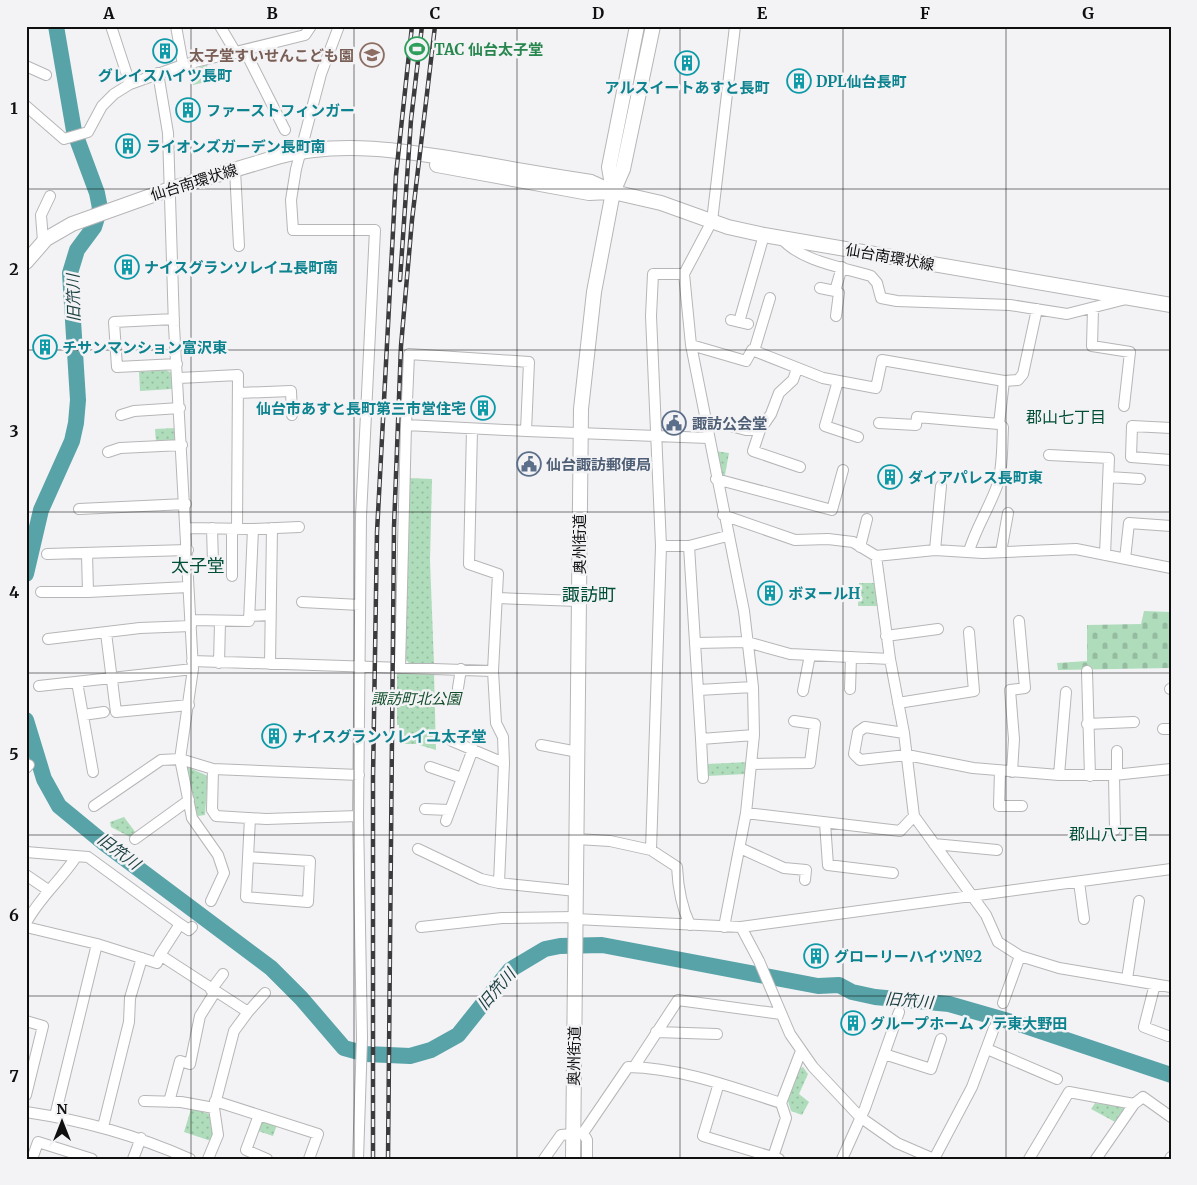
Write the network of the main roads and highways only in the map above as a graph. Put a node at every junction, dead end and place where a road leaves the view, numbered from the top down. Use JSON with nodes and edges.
{"nodes":[{"id":1,"x":637,"y":26,"type":"edge"},
{"id":2,"x":653,"y":26,"type":"edge"},
{"id":3,"x":613,"y":192,"type":"junction"},
{"id":4,"x":26,"y":262,"type":"edge"},
{"id":5,"x":1171,"y":305,"type":"edge"},
{"id":6,"x":573,"y":1159,"type":"edge"}],
"edges":[{"from":1,"to":3,"type":"main road"},
{"from":2,"to":3,"type":"main road"},
{"from":3,"to":4,"type":"main road","name":"仙台南環状線"},
{"from":3,"to":5,"type":"main road","name":"仙台南環状線"},
{"from":3,"to":6,"type":"main road","name":"奥州街道"}]}
